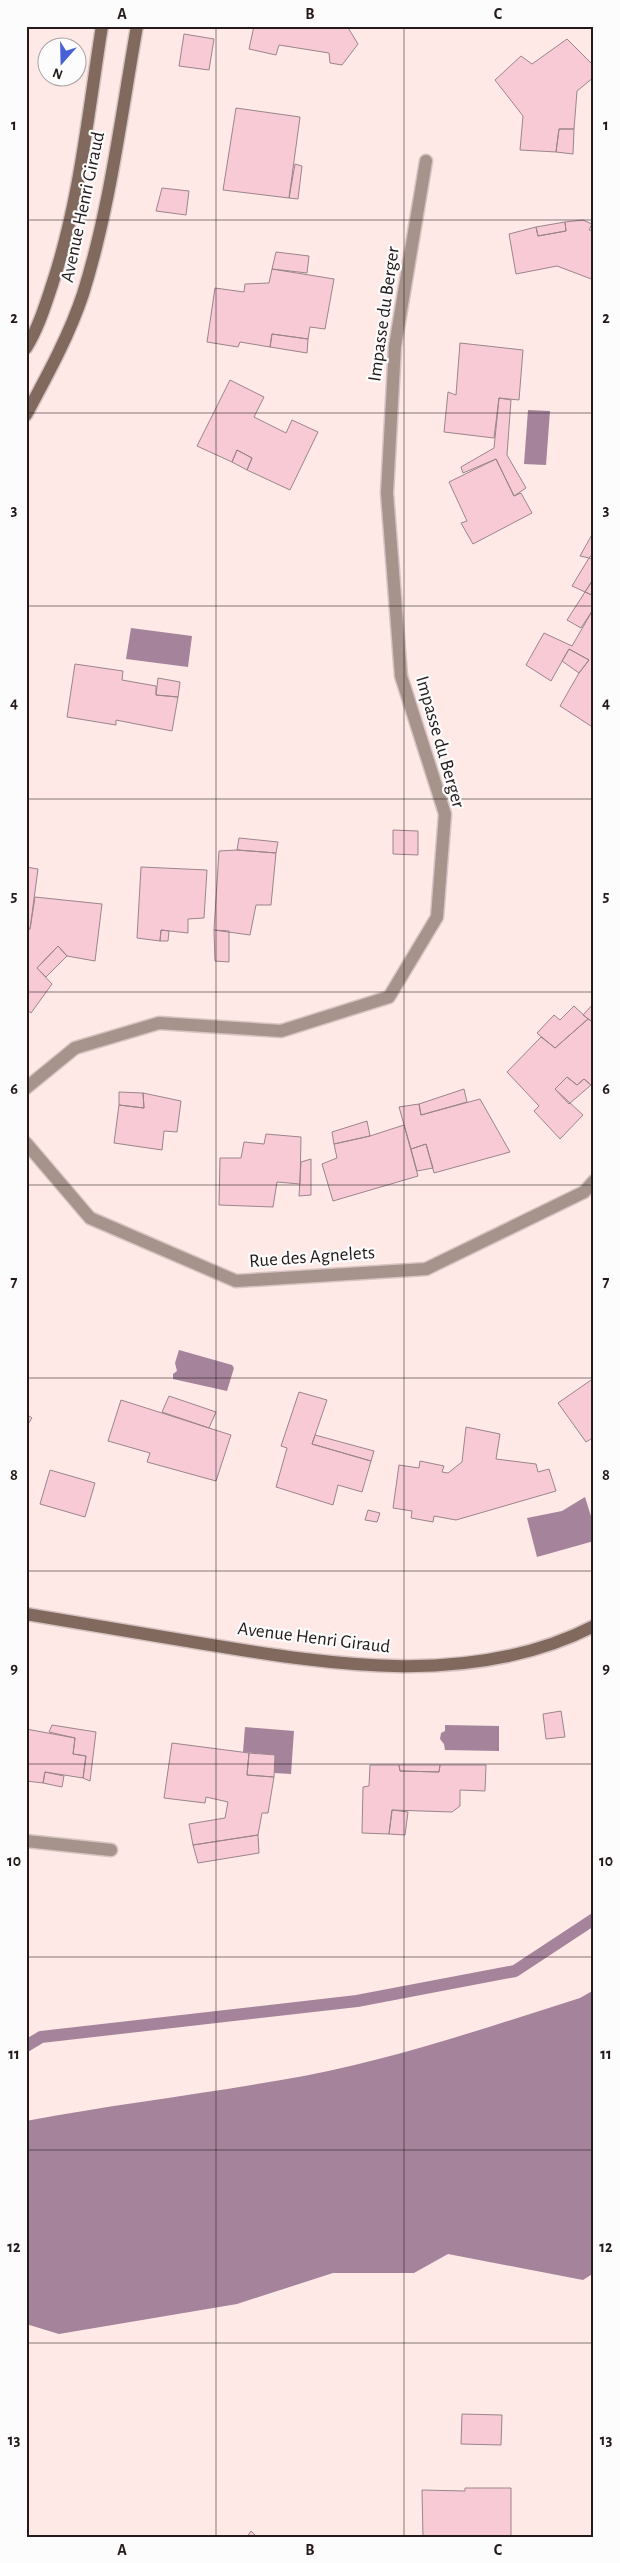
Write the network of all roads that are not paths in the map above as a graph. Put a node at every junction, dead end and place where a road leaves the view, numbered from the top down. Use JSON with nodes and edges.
{"nodes":[{"id":1,"x":102,"y":26,"type":"edge"},
{"id":2,"x":136,"y":26,"type":"edge"},
{"id":3,"x":426,"y":161,"type":"dead end"},
{"id":4,"x":26,"y":348,"type":"edge"},
{"id":5,"x":26,"y":415,"type":"edge"},
{"id":6,"x":26,"y":1088,"type":"edge"},
{"id":7,"x":26,"y":1143,"type":"edge"},
{"id":8,"x":594,"y":1181,"type":"edge"},
{"id":9,"x":26,"y":1614,"type":"edge"},
{"id":10,"x":594,"y":1626,"type":"edge"},
{"id":11,"x":26,"y":1841,"type":"edge"},
{"id":12,"x":111,"y":1850,"type":"dead end"}],
"edges":[{"from":1,"to":4,"type":"street","name":"Avenue Henri Giraud"},
{"from":2,"to":5,"type":"street","name":"Avenue Henri Giraud"},
{"from":3,"to":6,"type":"street","name":"Impasse du Berger"},
{"from":7,"to":8,"type":"street","name":"Rue des Agnelets"},
{"from":9,"to":10,"type":"street","name":"Avenue Henri Giraud"},
{"from":11,"to":12,"type":"street"}]}
